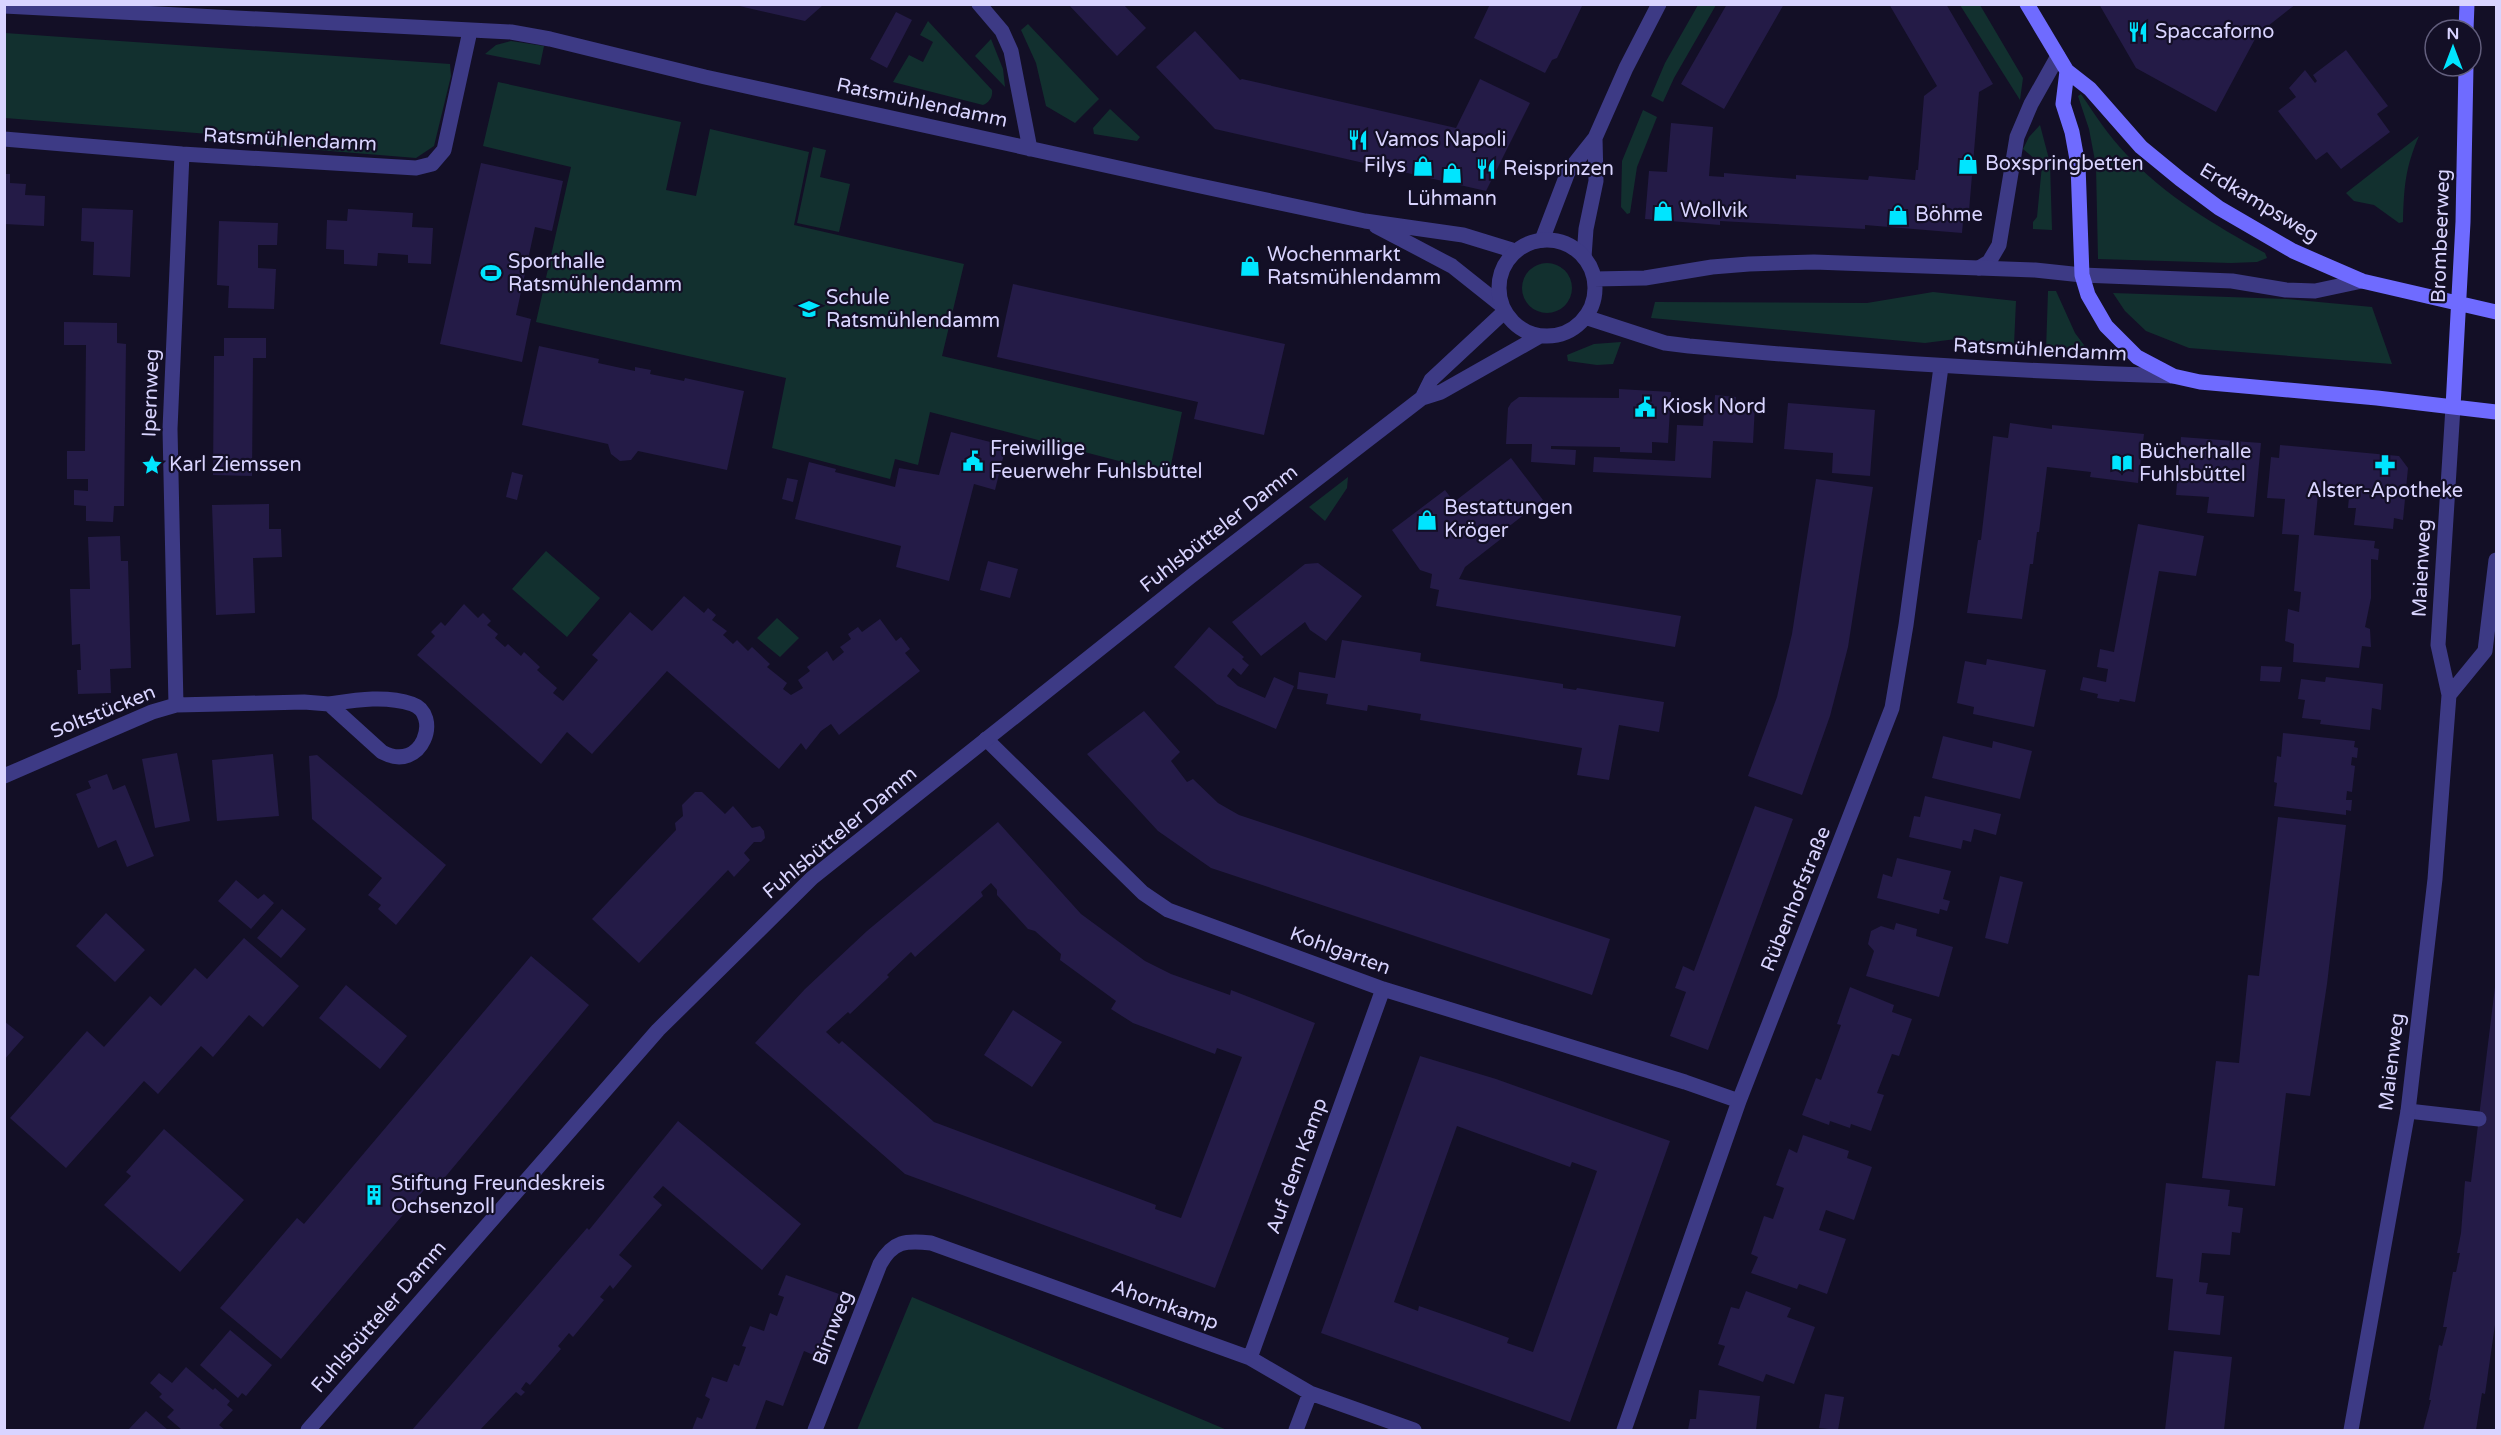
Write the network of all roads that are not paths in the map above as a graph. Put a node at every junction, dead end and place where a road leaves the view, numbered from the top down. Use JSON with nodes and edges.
{"nodes":[{"id":1,"x":979,"y":4,"type":"edge"},
{"id":2,"x":1659,"y":4,"type":"edge"},
{"id":3,"x":2027,"y":4,"type":"edge"},
{"id":4,"x":4,"y":6,"type":"edge"},
{"id":5,"x":470,"y":31,"type":"junction"},
{"id":6,"x":2058,"y":56,"type":"junction"},
{"id":7,"x":2067,"y":71,"type":"junction"},
{"id":8,"x":2466,"y":78,"type":"edge"},
{"id":9,"x":1595,"y":138,"type":"junction"},
{"id":10,"x":4,"y":139,"type":"edge"},
{"id":11,"x":1030,"y":149,"type":"junction"},
{"id":12,"x":182,"y":154,"type":"junction"},
{"id":13,"x":1365,"y":221,"type":"junction"},
{"id":14,"x":1542,"y":240,"type":"junction"},
{"id":15,"x":1515,"y":251,"type":"junction"},
{"id":16,"x":1584,"y":257,"type":"junction"},
{"id":17,"x":1979,"y":267,"type":"junction"},
{"id":18,"x":2082,"y":275,"type":"junction"},
{"id":19,"x":1594,"y":279,"type":"junction"},
{"id":20,"x":2362,"y":281,"type":"junction"},
{"id":21,"x":2460,"y":303,"type":"junction"},
{"id":22,"x":1502,"y":308,"type":"junction"},
{"id":23,"x":2496,"y":312,"type":"edge"},
{"id":24,"x":1586,"y":316,"type":"junction"},
{"id":25,"x":1540,"y":336,"type":"junction"},
{"id":26,"x":1941,"y":367,"type":"junction"},
{"id":27,"x":2174,"y":376,"type":"junction"},
{"id":28,"x":1422,"y":398,"type":"junction"},
{"id":29,"x":2453,"y":407,"type":"junction"},
{"id":30,"x":2496,"y":412,"type":"edge"},
{"id":31,"x":2496,"y":560,"type":"edge"},
{"id":32,"x":2449,"y":695,"type":"junction"},
{"id":33,"x":329,"y":704,"type":"junction"},
{"id":34,"x":176,"y":705,"type":"junction"},
{"id":35,"x":986,"y":740,"type":"junction"},
{"id":36,"x":4,"y":776,"type":"edge"},
{"id":37,"x":1383,"y":989,"type":"junction"},
{"id":38,"x":1738,"y":1101,"type":"junction"},
{"id":39,"x":2408,"y":1111,"type":"junction"},
{"id":40,"x":2479,"y":1119,"type":"dead end"},
{"id":41,"x":896,"y":1245,"type":"joint"},
{"id":42,"x":1250,"y":1358,"type":"junction"},
{"id":43,"x":1310,"y":1393,"type":"junction"},
{"id":44,"x":308,"y":1431,"type":"edge"},
{"id":45,"x":815,"y":1431,"type":"edge"},
{"id":46,"x":1296,"y":1431,"type":"edge"},
{"id":47,"x":1414,"y":1431,"type":"edge"},
{"id":48,"x":1624,"y":1431,"type":"edge"},
{"id":49,"x":2351,"y":1431,"type":"edge"}],
"edges":[{"from":1,"to":11,"type":"street"},
{"from":2,"to":9,"type":"street"},
{"from":3,"to":6,"type":"main road","name":"Erdkampsweg"},
{"from":4,"to":5,"type":"street","name":"Ratsmühlendamm"},
{"from":5,"to":11,"type":"street","name":"Ratsmühlendamm"},
{"from":5,"to":12,"type":"street","name":"Ratsmühlendamm"},
{"from":6,"to":7,"type":"main road","name":"Erdkampsweg"},
{"from":6,"to":17,"type":"street"},
{"from":7,"to":18,"type":"main road"},
{"from":7,"to":20,"type":"main road","name":"Erdkampsweg"},
{"from":8,"to":21,"type":"main road","name":"Brombeerweg"},
{"from":9,"to":14,"type":"street"},
{"from":9,"to":16,"type":"street"},
{"from":10,"to":12,"type":"street","name":"Ratsmühlendamm"},
{"from":11,"to":13,"type":"street","name":"Ratsmühlendamm"},
{"from":12,"to":34,"type":"street","name":"Ipernweg"},
{"from":13,"to":15,"type":"street","name":"Ratsmühlendamm"},
{"from":13,"to":22,"type":"street","name":"Ratsmühlendamm"},
{"from":14,"to":15,"type":"street"},
{"from":14,"to":16,"type":"street"},
{"from":15,"to":22,"type":"street"},
{"from":16,"to":19,"type":"street"},
{"from":17,"to":18,"type":"street"},
{"from":17,"to":19,"type":"street"},
{"from":18,"to":20,"type":"street"},
{"from":18,"to":27,"type":"main road"},
{"from":19,"to":24,"type":"street"},
{"from":20,"to":21,"type":"main road"},
{"from":21,"to":23,"type":"main road"},
{"from":21,"to":29,"type":"main road","name":"Brombeerweg"},
{"from":22,"to":25,"type":"street","name":"Ratsmühlendamm"},
{"from":22,"to":28,"type":"street","name":"Fuhlsbütteler Damm"},
{"from":24,"to":25,"type":"street"},
{"from":24,"to":26,"type":"street","name":"Ratsmühlendamm"},
{"from":25,"to":28,"type":"street","name":"Fuhlsbütteler Damm"},
{"from":26,"to":27,"type":"street","name":"Ratsmühlendamm"},
{"from":26,"to":38,"type":"street","name":"Rübenhofstraße"},
{"from":27,"to":29,"type":"main road","name":"Ratsmühlendamm"},
{"from":28,"to":35,"type":"street","name":"Fuhlsbütteler Damm"},
{"from":29,"to":30,"type":"main road","name":"Ratsmühlendamm"},
{"from":29,"to":32,"type":"street","name":"Maienweg"},
{"from":31,"to":32,"type":"street"},
{"from":32,"to":39,"type":"street","name":"Maienweg"},
{"from":33,"to":33,"type":"street","name":"Soltstücken"},
{"from":33,"to":34,"type":"street","name":"Soltstücken"},
{"from":34,"to":36,"type":"street","name":"Soltstücken"},
{"from":35,"to":37,"type":"street","name":"Kohlgarten"},
{"from":35,"to":44,"type":"street","name":"Fuhlsbütteler Damm"},
{"from":37,"to":38,"type":"street","name":"Kohlgarten"},
{"from":37,"to":42,"type":"street","name":"Auf dem Kamp"},
{"from":38,"to":48,"type":"street","name":"Rübenhofstraße"},
{"from":39,"to":40,"type":"street"},
{"from":39,"to":49,"type":"street","name":"Maienweg"},
{"from":41,"to":42,"type":"street","name":"Ahornkamp"},
{"from":41,"to":45,"type":"street","name":"Birnweg"},
{"from":42,"to":43,"type":"street","name":"Ahornkamp"},
{"from":43,"to":46,"type":"street"},
{"from":43,"to":47,"type":"street","name":"Ahornkamp"}]}
